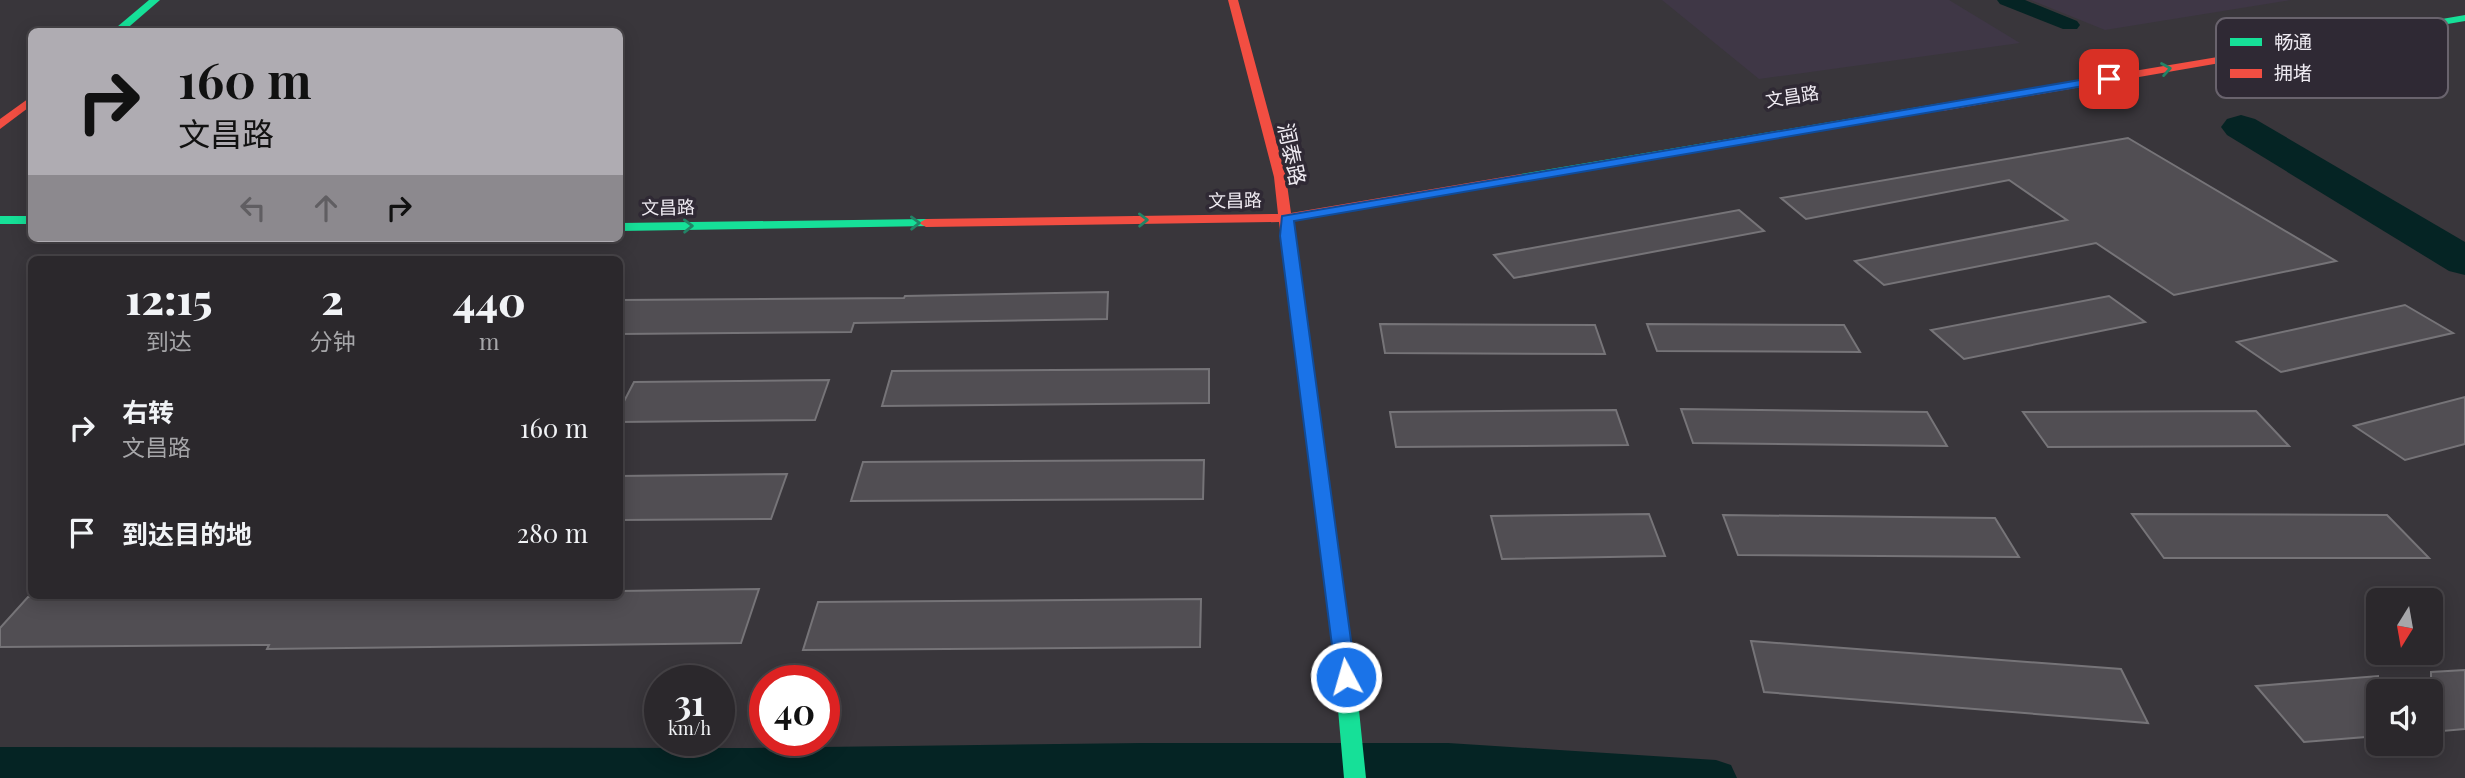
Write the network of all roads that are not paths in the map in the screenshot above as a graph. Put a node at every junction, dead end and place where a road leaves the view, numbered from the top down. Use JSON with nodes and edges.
{"nodes":[{"id":1,"x":155,"y":0,"type":"edge"},
{"id":2,"x":1233,"y":0,"type":"edge"},
{"id":3,"x":2465,"y":6,"type":"edge"},
{"id":4,"x":2391,"y":18,"type":"edge"},
{"id":5,"x":121,"y":28,"type":"edge"},
{"id":6,"x":2216,"y":47,"type":"edge"},
{"id":7,"x":2216,"y":60,"type":"edge"},
{"id":8,"x":28,"y":102,"type":"edge"},
{"id":9,"x":0,"y":125,"type":"edge"},
{"id":10,"x":1735,"y":125,"type":"dead end"},
{"id":11,"x":1287,"y":218,"type":"junction"},
{"id":12,"x":0,"y":220,"type":"edge"},
{"id":13,"x":28,"y":220,"type":"edge"},
{"id":14,"x":623,"y":227,"type":"edge"},
{"id":15,"x":28,"y":234,"type":"edge"},
{"id":16,"x":0,"y":235,"type":"edge"},
{"id":17,"x":1355,"y":778,"type":"edge"}],
"edges":[{"from":1,"to":5,"type":"main road"},
{"from":2,"to":11,"type":"main road","name":"润泰路"},
{"from":3,"to":4,"type":"main road","name":"文昌路"},
{"from":6,"to":10,"type":"main road","name":"文昌路"},
{"from":11,"to":7,"type":"main road","name":"文昌路","one_way":true},
{"from":8,"to":9,"type":"main road"},
{"from":14,"to":11,"type":"main road","name":"文昌路","one_way":true},
{"from":11,"to":17,"type":"main road","name":"润泰路"},
{"from":12,"to":13,"type":"main road"},
{"from":15,"to":16,"type":"main road"}]}
